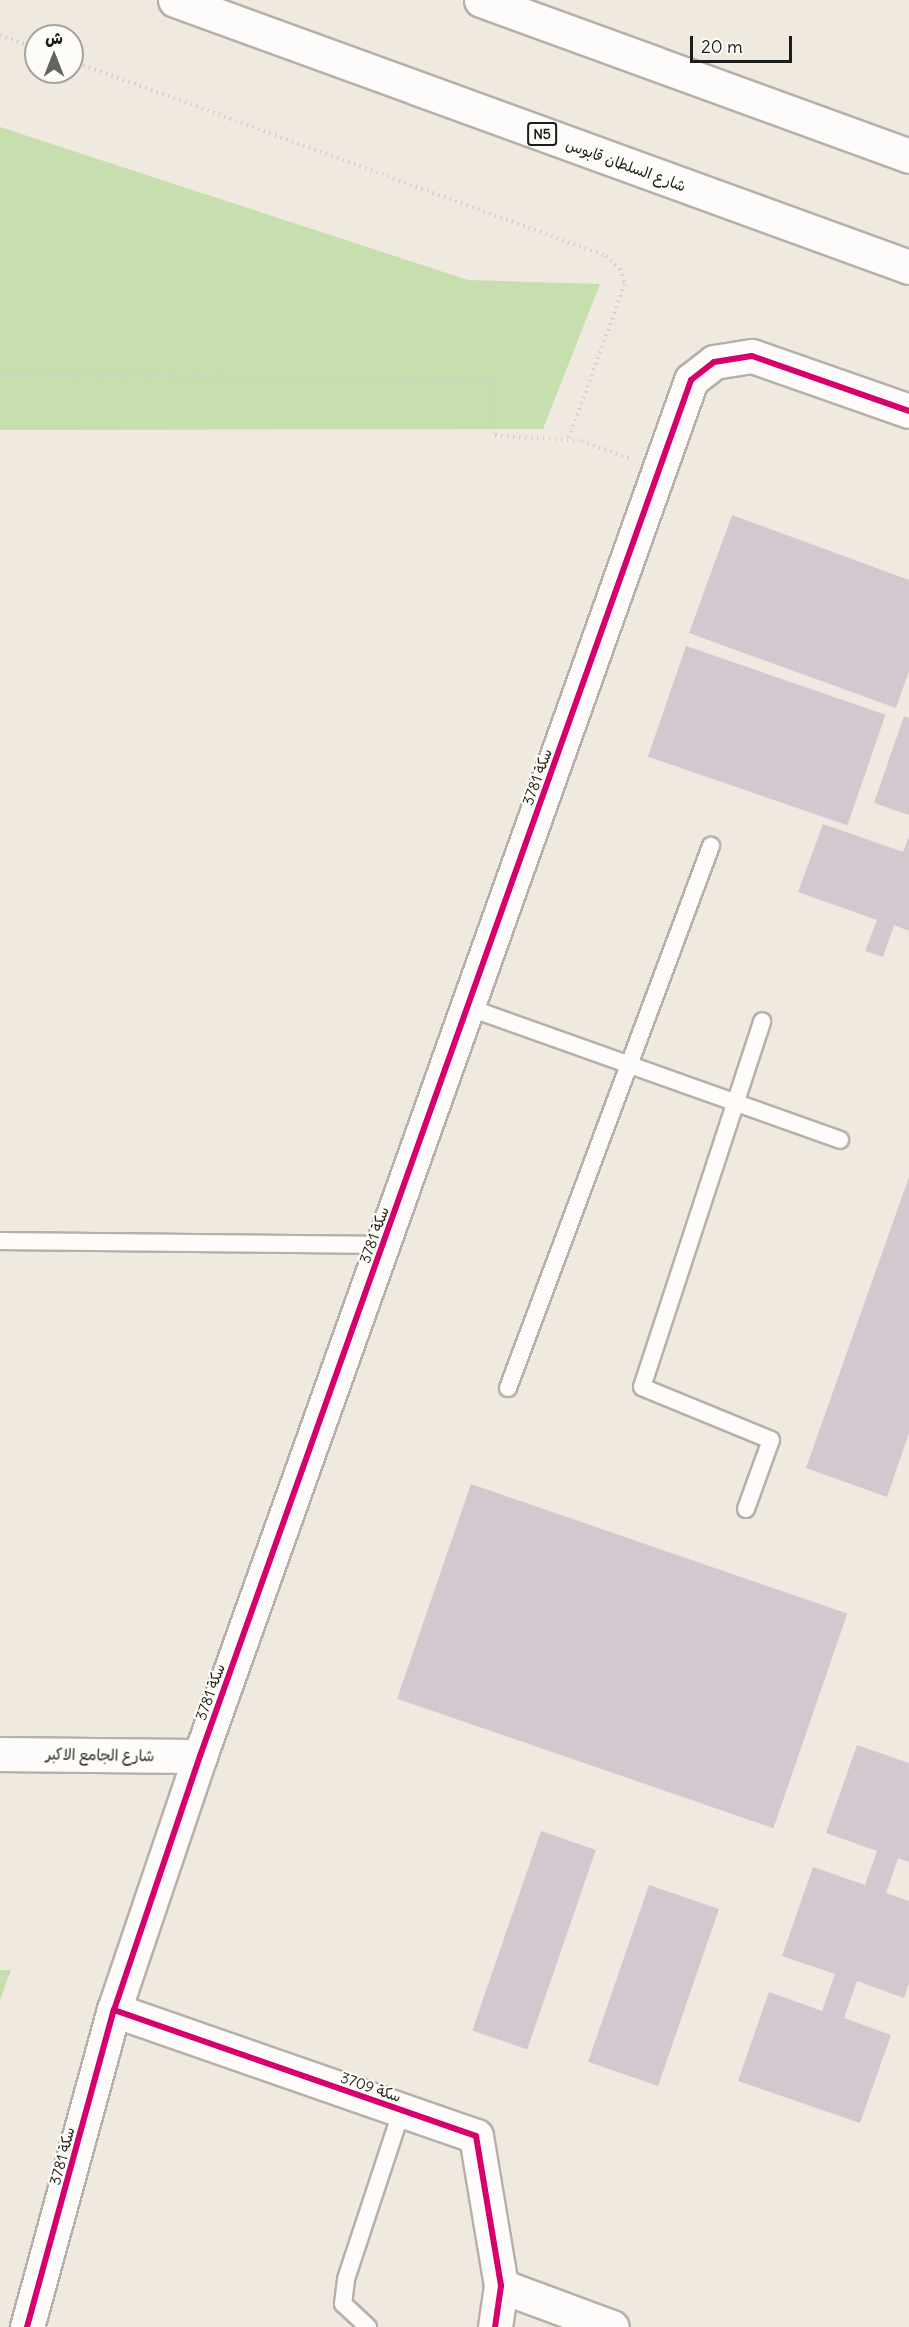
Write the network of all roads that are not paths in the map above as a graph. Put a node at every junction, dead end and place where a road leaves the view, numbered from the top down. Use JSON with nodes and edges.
{"nodes":[{"id":1,"x":175,"y":0,"type":"edge"},
{"id":2,"x":481,"y":0,"type":"edge"},
{"id":3,"x":909,"y":156,"type":"edge"},
{"id":4,"x":909,"y":267,"type":"edge"},
{"id":5,"x":909,"y":411,"type":"edge"},
{"id":6,"x":711,"y":846,"type":"dead end"},
{"id":7,"x":467,"y":1007,"type":"junction"},
{"id":8,"x":762,"y":1021,"type":"dead end"},
{"id":9,"x":631,"y":1065,"type":"junction"},
{"id":10,"x":735,"y":1103,"type":"junction"},
{"id":11,"x":840,"y":1140,"type":"dead end"},
{"id":12,"x":0,"y":1241,"type":"edge"},
{"id":13,"x":383,"y":1245,"type":"junction"},
{"id":14,"x":508,"y":1388,"type":"dead end"},
{"id":15,"x":746,"y":1509,"type":"dead end"},
{"id":16,"x":0,"y":1754,"type":"edge"},
{"id":17,"x":200,"y":1756,"type":"junction"},
{"id":18,"x":114,"y":2010,"type":"junction"},
{"id":19,"x":402,"y":2110,"type":"junction"},
{"id":20,"x":501,"y":2286,"type":"junction"},
{"id":21,"x":27,"y":2327,"type":"edge"},
{"id":22,"x":368,"y":2327,"type":"edge"},
{"id":23,"x":495,"y":2327,"type":"edge"},
{"id":24,"x":612,"y":2327,"type":"edge"}],
"edges":[{"from":1,"to":4,"type":"main road","name":"شارع السلطان قابوس","number":"N5"},
{"from":2,"to":3,"type":"main road"},
{"from":5,"to":7,"type":"main road","name":"سكة 3781"},
{"from":6,"to":9,"type":"lane"},
{"from":7,"to":9,"type":"lane"},
{"from":7,"to":13,"type":"main road","name":"سكة 3781"},
{"from":8,"to":10,"type":"lane"},
{"from":9,"to":10,"type":"lane"},
{"from":9,"to":14,"type":"lane"},
{"from":10,"to":11,"type":"lane"},
{"from":10,"to":15,"type":"lane"},
{"from":12,"to":13,"type":"lane"},
{"from":13,"to":17,"type":"main road","name":"سكة 3781"},
{"from":16,"to":17,"type":"main road","name":"شارع الجامع الاكبر"},
{"from":17,"to":18,"type":"main road","name":"سكة 3781"},
{"from":18,"to":19,"type":"main road","name":"سكة 3709"},
{"from":18,"to":21,"type":"main road","name":"سكة 3781"},
{"from":19,"to":20,"type":"main road","name":"سكة 3709"},
{"from":19,"to":22,"type":"lane"},
{"from":20,"to":23,"type":"main road"},
{"from":20,"to":24,"type":"main road"}]}
